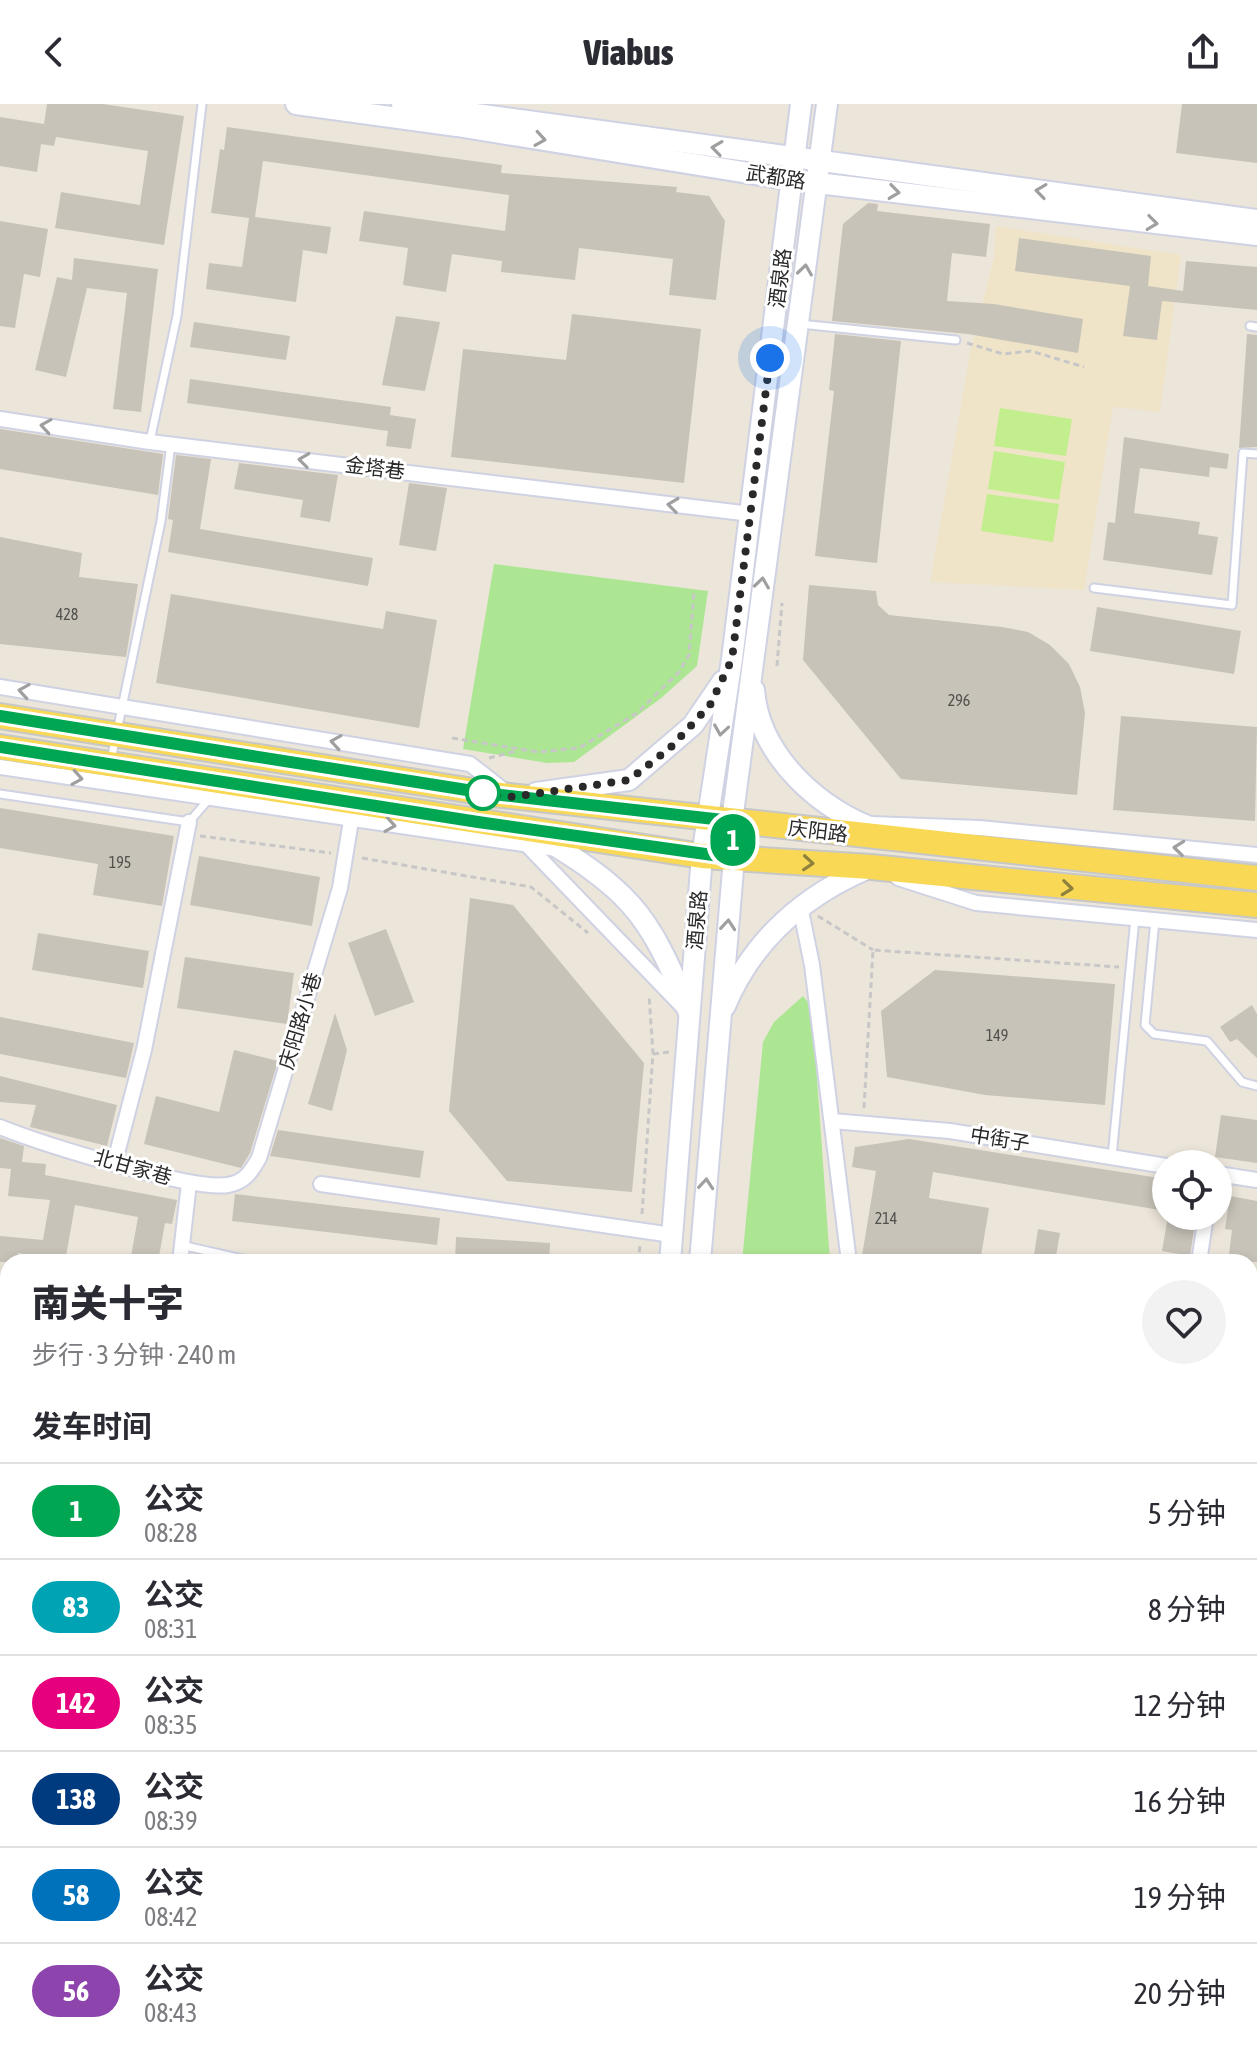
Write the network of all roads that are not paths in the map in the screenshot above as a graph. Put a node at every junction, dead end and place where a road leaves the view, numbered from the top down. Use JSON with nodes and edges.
{"nodes":[{"id":1,"x":202,"y":104,"type":"edge"},
{"id":2,"x":296,"y":104,"type":"edge"},
{"id":3,"x":402,"y":104,"type":"edge"},
{"id":4,"x":801,"y":104,"type":"edge"},
{"id":5,"x":827,"y":104,"type":"edge"},
{"id":6,"x":458,"y":114,"type":"edge"},
{"id":7,"x":794,"y":158,"type":"junction"},
{"id":8,"x":819,"y":161,"type":"junction"},
{"id":9,"x":792,"y":180,"type":"junction"},
{"id":10,"x":817,"y":183,"type":"junction"},
{"id":11,"x":1257,"y":220,"type":"edge"},
{"id":12,"x":1257,"y":235,"type":"edge"},
{"id":13,"x":798,"y":323,"type":"junction"},
{"id":14,"x":956,"y":340,"type":"road end"},
{"id":15,"x":0,"y":419,"type":"edge"},
{"id":16,"x":150,"y":442,"type":"junction"},
{"id":17,"x":171,"y":444,"type":"junction"},
{"id":18,"x":1257,"y":454,"type":"edge"},
{"id":19,"x":751,"y":514,"type":"junction"},
{"id":20,"x":1094,"y":588,"type":"dead end"},
{"id":21,"x":742,"y":659,"type":"junction"},
{"id":22,"x":0,"y":687,"type":"edge"},
{"id":23,"x":124,"y":707,"type":"junction"},
{"id":24,"x":0,"y":716,"type":"edge"},
{"id":25,"x":119,"y":734,"type":"junction"},
{"id":26,"x":0,"y":747,"type":"edge"},
{"id":27,"x":110,"y":764,"type":"junction"},
{"id":28,"x":0,"y":767,"type":"edge"},
{"id":29,"x":213,"y":790,"type":"junction"},
{"id":30,"x":0,"y":794,"type":"edge"},
{"id":31,"x":513,"y":797,"type":"junction"},
{"id":32,"x":352,"y":810,"type":"junction"},
{"id":33,"x":707,"y":819,"type":"junction"},
{"id":34,"x":732,"y":821,"type":"junction"},
{"id":35,"x":858,"y":824,"type":"junction"},
{"id":36,"x":188,"y":828,"type":"junction"},
{"id":37,"x":528,"y":838,"type":"junction"},
{"id":38,"x":923,"y":844,"type":"junction"},
{"id":39,"x":1257,"y":855,"type":"edge"},
{"id":40,"x":702,"y":856,"type":"junction"},
{"id":41,"x":734,"y":858,"type":"junction"},
{"id":42,"x":871,"y":867,"type":"junction"},
{"id":43,"x":1257,"y":878,"type":"edge"},
{"id":44,"x":1257,"y":905,"type":"edge"},
{"id":45,"x":800,"y":906,"type":"junction"},
{"id":46,"x":1135,"y":918,"type":"junction"},
{"id":47,"x":1155,"y":920,"type":"junction"},
{"id":48,"x":1257,"y":930,"type":"edge"},
{"id":49,"x":690,"y":1015,"type":"junction"},
{"id":50,"x":719,"y":1021,"type":"junction"},
{"id":51,"x":1257,"y":1086,"type":"edge"},
{"id":52,"x":832,"y":1121,"type":"junction"},
{"id":53,"x":0,"y":1127,"type":"edge"},
{"id":54,"x":1112,"y":1157,"type":"junction"},
{"id":55,"x":115,"y":1161,"type":"junction"},
{"id":56,"x":1152,"y":1164,"type":"edge"},
{"id":57,"x":1232,"y":1176,"type":"edge"},
{"id":58,"x":1257,"y":1180,"type":"edge"},
{"id":59,"x":189,"y":1183,"type":"junction"},
{"id":60,"x":321,"y":1184,"type":"dead end"},
{"id":61,"x":1204,"y":1230,"type":"edge"},
{"id":62,"x":672,"y":1235,"type":"junction"},
{"id":63,"x":181,"y":1245,"type":"junction"},
{"id":64,"x":180,"y":1254,"type":"edge"},
{"id":65,"x":221,"y":1254,"type":"edge"},
{"id":66,"x":671,"y":1254,"type":"edge"},
{"id":67,"x":701,"y":1254,"type":"edge"},
{"id":68,"x":848,"y":1254,"type":"edge"},
{"id":69,"x":1200,"y":1254,"type":"edge"}],
"edges":[{"from":1,"to":16,"type":"lane"},
{"from":2,"to":6,"type":"main road","name":"武都路"},
{"from":3,"to":6,"type":"main road","name":"武都路"},
{"from":4,"to":7,"type":"main road","name":"酒泉路"},
{"from":5,"to":8,"type":"main road","name":"酒泉路"},
{"from":7,"to":6,"type":"main road","name":"武都路","one_way":true},
{"from":6,"to":9,"type":"main road","name":"武都路","one_way":true},
{"from":7,"to":8,"type":"main road","name":"武都路"},
{"from":7,"to":9,"type":"main road","name":"酒泉路"},
{"from":8,"to":10,"type":"main road","name":"酒泉路"},
{"from":11,"to":8,"type":"main road","name":"武都路","one_way":true},
{"from":9,"to":10,"type":"main road","name":"武都路"},
{"from":9,"to":19,"type":"main road","name":"酒泉路"},
{"from":10,"to":12,"type":"main road","name":"武都路","one_way":true},
{"from":13,"to":10,"type":"main road","name":"酒泉路","one_way":true},
{"from":13,"to":14,"type":"lane"},
{"from":21,"to":13,"type":"main road","name":"酒泉路","one_way":true},
{"from":16,"to":15,"type":"street","name":"金塔巷","one_way":true},
{"from":16,"to":17,"type":"street","name":"金塔巷"},
{"from":19,"to":17,"type":"street","name":"金塔巷","one_way":true},
{"from":17,"to":23,"type":"lane"},
{"from":18,"to":20,"type":"lane"},
{"from":19,"to":21,"type":"main road","name":"酒泉路"},
{"from":21,"to":31,"type":"main road"},
{"from":21,"to":33,"type":"main road","name":"酒泉路","one_way":true},
{"from":21,"to":34,"type":"main road","name":"酒泉路"},
{"from":21,"to":35,"type":"main road"},
{"from":23,"to":22,"type":"street","one_way":true},
{"from":23,"to":25,"type":"lane"},
{"from":31,"to":23,"type":"street","one_way":true},
{"from":24,"to":25,"type":"main road","name":"庆阳路"},
{"from":25,"to":27,"type":"lane"},
{"from":25,"to":31,"type":"main road","name":"庆阳路"},
{"from":26,"to":27,"type":"main road","name":"庆阳路"},
{"from":27,"to":29,"type":"main road","name":"庆阳路"},
{"from":28,"to":29,"type":"street","one_way":true},
{"from":29,"to":32,"type":"main road","name":"庆阳路"},
{"from":29,"to":36,"type":"lane"},
{"from":30,"to":36,"type":"lane"},
{"from":31,"to":33,"type":"main road","name":"庆阳路"},
{"from":32,"to":37,"type":"main road","name":"庆阳路","one_way":true},
{"from":32,"to":59,"type":"street","name":"庆阳路小巷"},
{"from":33,"to":34,"type":"main road","name":"庆阳路"},
{"from":33,"to":40,"type":"main road","name":"酒泉路"},
{"from":34,"to":38,"type":"main road","name":"庆阳路"},
{"from":34,"to":41,"type":"main road","name":"酒泉路"},
{"from":35,"to":38,"type":"main road"},
{"from":39,"to":35,"type":"street","one_way":true},
{"from":36,"to":55,"type":"street"},
{"from":37,"to":40,"type":"main road","name":"庆阳路"},
{"from":37,"to":49,"type":"street"},
{"from":37,"to":49,"type":"main road"},
{"from":38,"to":43,"type":"main road","name":"庆阳路"},
{"from":40,"to":41,"type":"main road","name":"庆阳路"},
{"from":40,"to":49,"type":"main road","name":"酒泉路"},
{"from":41,"to":42,"type":"main road","name":"庆阳路","one_way":true},
{"from":50,"to":41,"type":"main road","name":"酒泉路","one_way":true},
{"from":42,"to":44,"type":"main road","name":"庆阳路","one_way":true},
{"from":42,"to":45,"type":"main road"},
{"from":42,"to":46,"type":"street"},
{"from":45,"to":50,"type":"main road"},
{"from":45,"to":52,"type":"street"},
{"from":46,"to":47,"type":"street"},
{"from":46,"to":54,"type":"lane"},
{"from":47,"to":48,"type":"street"},
{"from":47,"to":51,"type":"lane"},
{"from":49,"to":62,"type":"main road","name":"酒泉路"},
{"from":67,"to":50,"type":"main road","name":"酒泉路","one_way":true},
{"from":52,"to":54,"type":"street","name":"中街子"},
{"from":52,"to":68,"type":"street"},
{"from":53,"to":55,"type":"street","name":"北甘家巷"},
{"from":54,"to":56,"type":"street","name":"中街子"},
{"from":55,"to":59,"type":"street","name":"北甘家巷"},
{"from":57,"to":58,"type":"street"},
{"from":59,"to":63,"type":"street","name":"北甘家巷"},
{"from":60,"to":62,"type":"street"},
{"from":61,"to":69,"type":"street"},
{"from":62,"to":66,"type":"main road","name":"酒泉路"},
{"from":63,"to":64,"type":"street","name":"北甘家巷"},
{"from":63,"to":65,"type":"lane"}]}
